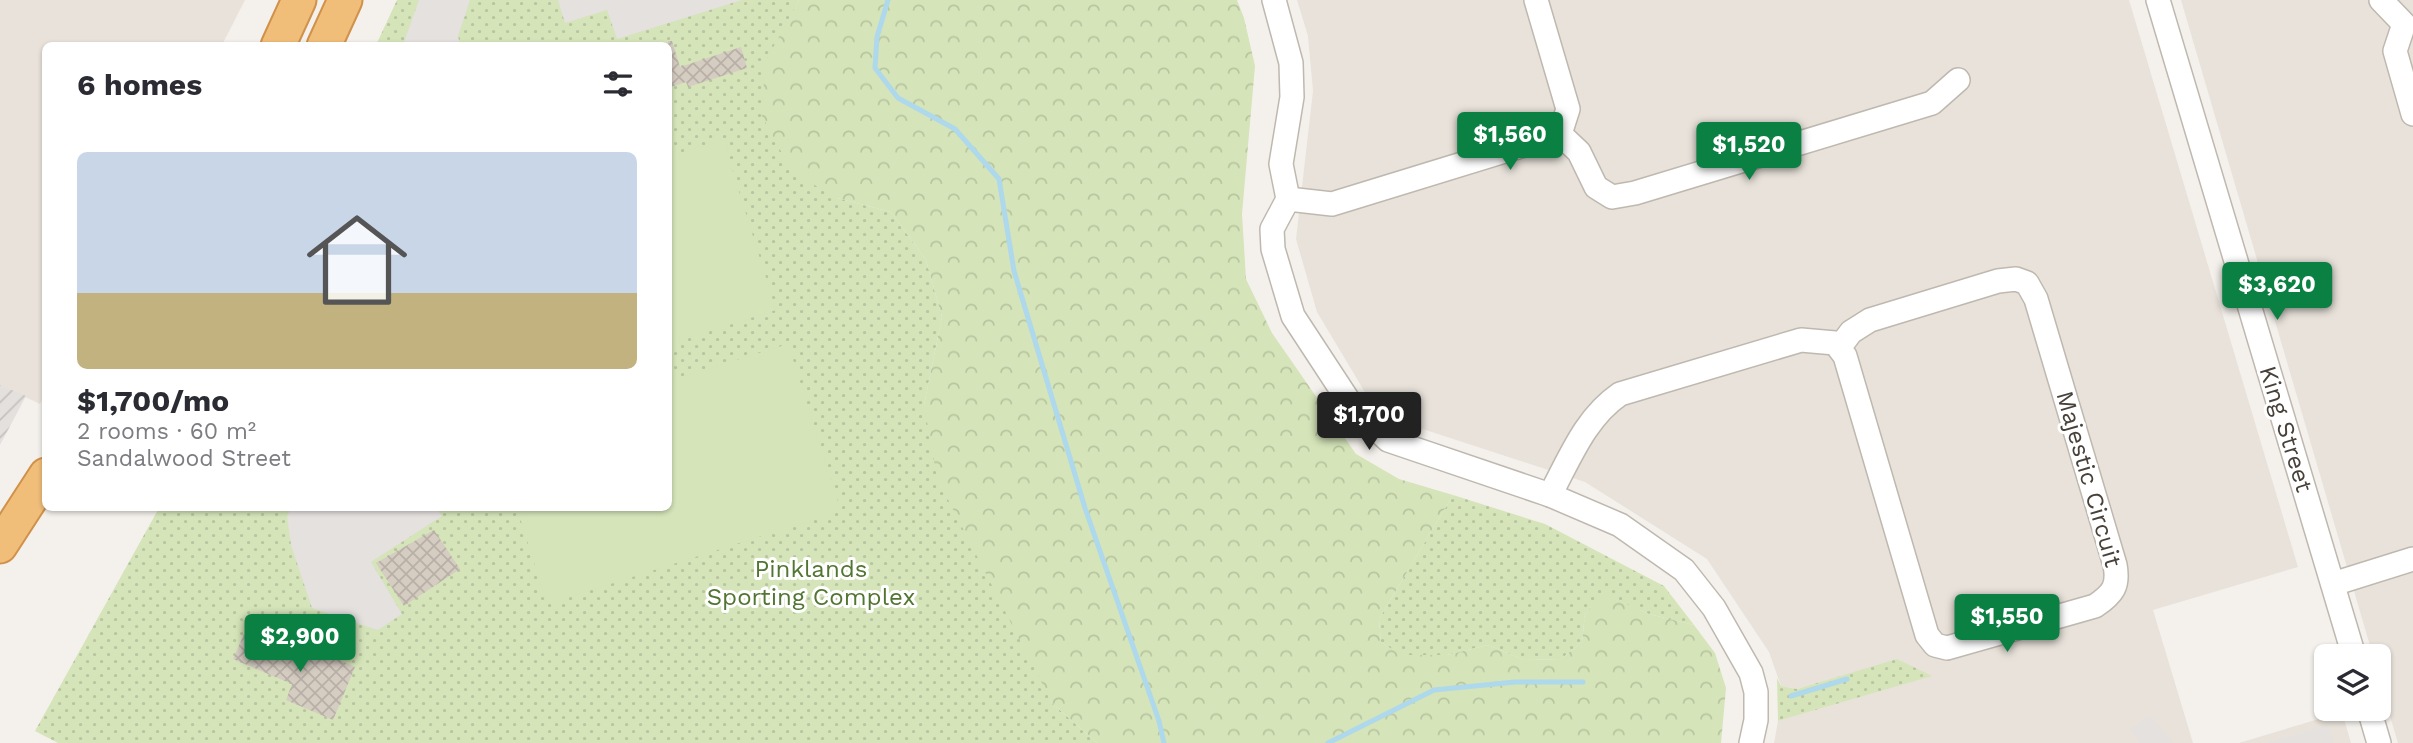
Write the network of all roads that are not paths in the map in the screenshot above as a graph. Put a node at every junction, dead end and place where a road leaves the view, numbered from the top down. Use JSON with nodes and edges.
{"nodes":[{"id":1,"x":283,"y":0,"type":"edge"},
{"id":2,"x":299,"y":0,"type":"edge"},
{"id":3,"x":345,"y":0,"type":"edge"},
{"id":4,"x":1274,"y":0,"type":"edge"},
{"id":5,"x":1536,"y":0,"type":"edge"},
{"id":6,"x":2158,"y":0,"type":"edge"},
{"id":7,"x":2381,"y":0,"type":"edge"},
{"id":8,"x":2409,"y":21,"type":"edge"},
{"id":9,"x":272,"y":42,"type":"edge"},
{"id":10,"x":280,"y":42,"type":"edge"},
{"id":11,"x":326,"y":42,"type":"edge"},
{"id":12,"x":1958,"y":80,"type":"dead end"},
{"id":13,"x":2413,"y":114,"type":"edge"},
{"id":14,"x":1560,"y":134,"type":"junction"},
{"id":15,"x":1288,"y":199,"type":"junction"},
{"id":16,"x":1839,"y":348,"type":"junction"},
{"id":17,"x":42,"y":481,"type":"edge"},
{"id":18,"x":1550,"y":495,"type":"junction"},
{"id":19,"x":0,"y":546,"type":"edge"},
{"id":20,"x":2413,"y":559,"type":"edge"},
{"id":21,"x":2333,"y":584,"type":"junction"},
{"id":22,"x":2350,"y":644,"type":"edge"},
{"id":23,"x":2373,"y":721,"type":"edge"},
{"id":24,"x":1751,"y":743,"type":"edge"},
{"id":25,"x":2379,"y":743,"type":"edge"}],
"edges":[{"from":1,"to":9,"type":"street"},
{"from":2,"to":10,"type":"highway"},
{"from":3,"to":11,"type":"highway"},
{"from":4,"to":15,"type":"street"},
{"from":5,"to":14,"type":"street"},
{"from":6,"to":21,"type":"street","name":"King Street"},
{"from":7,"to":8,"type":"street"},
{"from":8,"to":13,"type":"street"},
{"from":12,"to":14,"type":"street"},
{"from":14,"to":15,"type":"street"},
{"from":15,"to":18,"type":"street"},
{"from":16,"to":16,"type":"street","name":"Majestic Circuit"},
{"from":16,"to":18,"type":"street"},
{"from":17,"to":19,"type":"highway"},
{"from":18,"to":24,"type":"street"},
{"from":20,"to":21,"type":"street"},
{"from":21,"to":22,"type":"street","name":"King Street"},
{"from":23,"to":25,"type":"street"}]}
